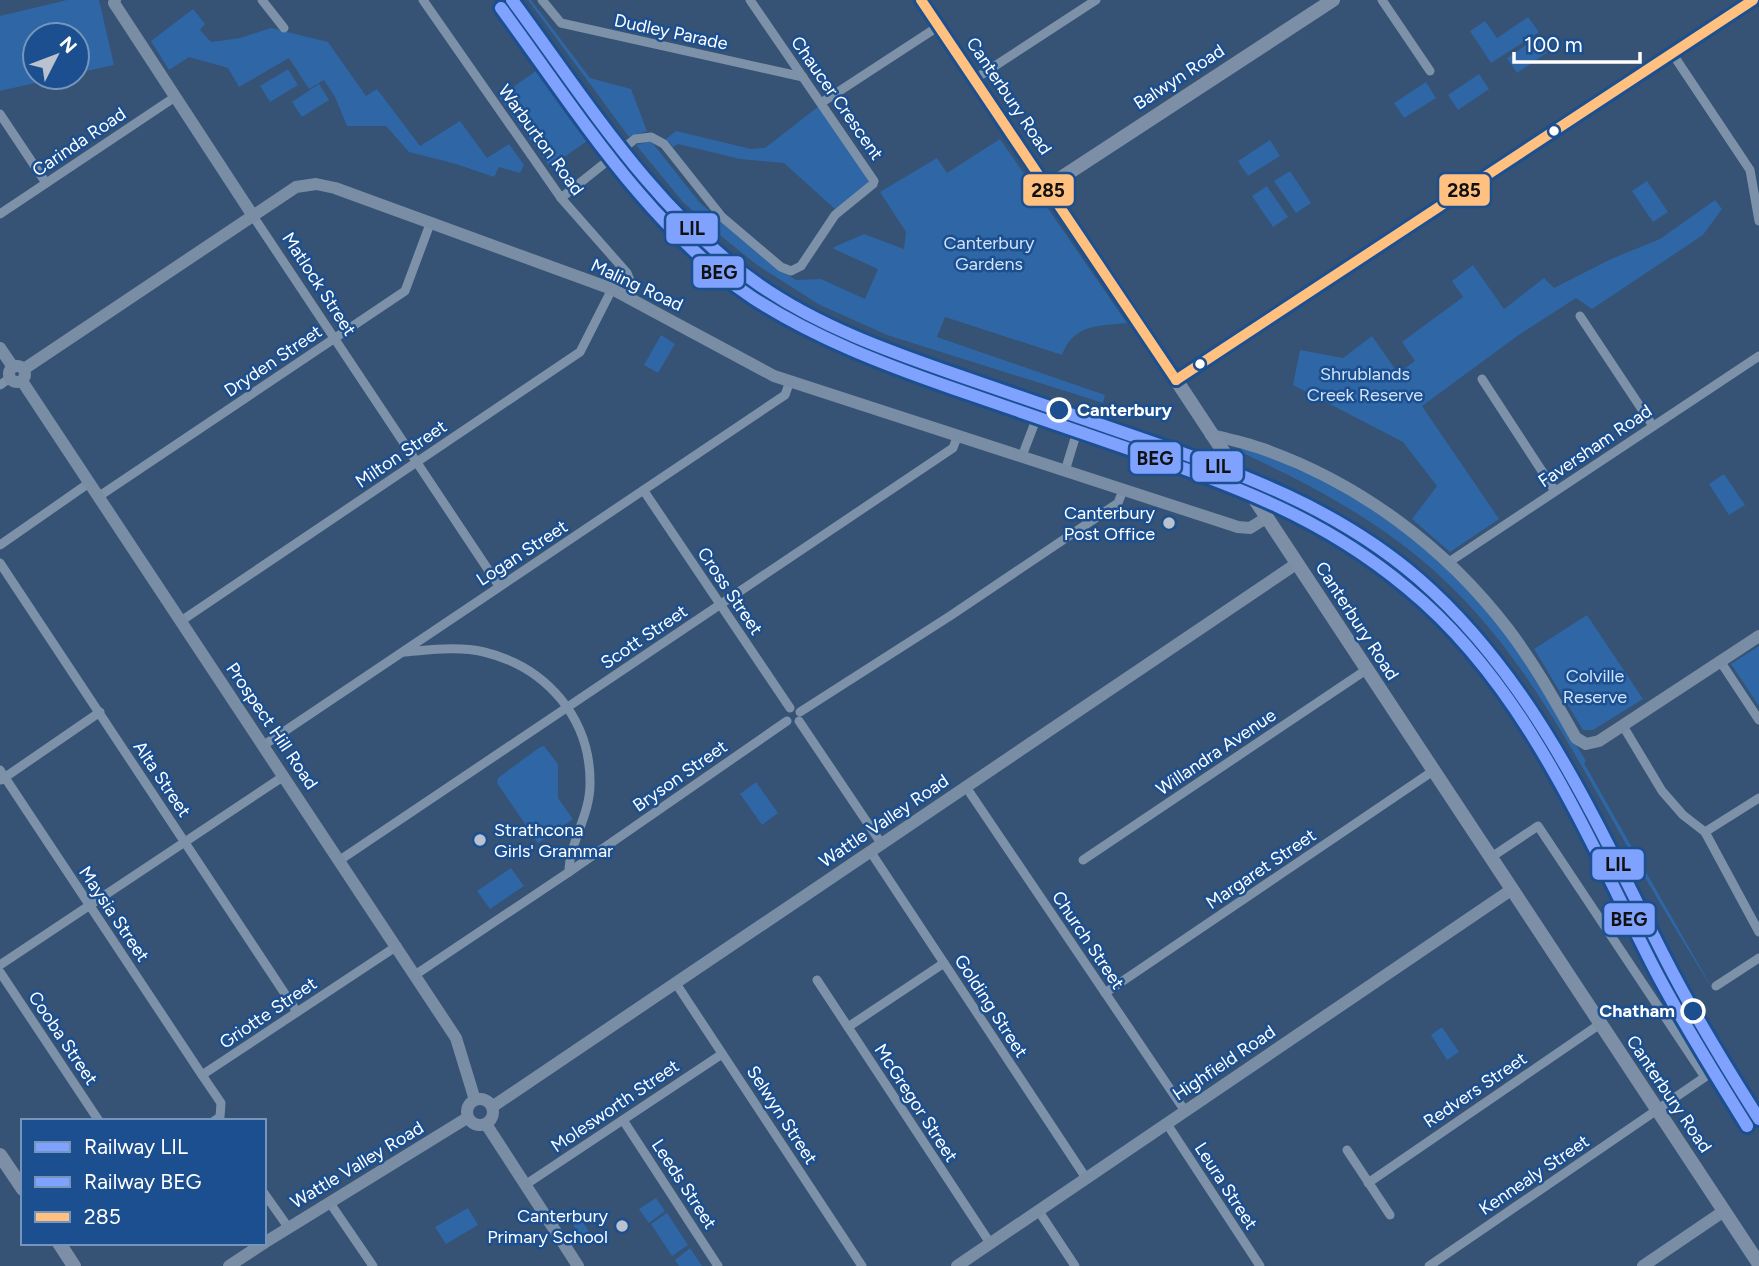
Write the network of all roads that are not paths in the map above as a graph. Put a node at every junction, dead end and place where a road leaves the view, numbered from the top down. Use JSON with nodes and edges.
{"nodes":[{"id":1,"x":262,"y":0,"type":"edge"},
{"id":2,"x":423,"y":0,"type":"edge"},
{"id":3,"x":542,"y":0,"type":"edge"},
{"id":4,"x":750,"y":0,"type":"edge"},
{"id":5,"x":921,"y":0,"type":"edge"},
{"id":6,"x":1096,"y":0,"type":"edge"},
{"id":7,"x":1382,"y":0,"type":"edge"},
{"id":8,"x":1753,"y":0,"type":"edge"},
{"id":9,"x":114,"y":1,"type":"edge"},
{"id":10,"x":1323,"y":3,"type":"edge"},
{"id":11,"x":939,"y":26,"type":"junction"},
{"id":12,"x":284,"y":29,"type":"dead end"},
{"id":13,"x":1672,"y":53,"type":"junction"},
{"id":14,"x":1430,"y":71,"type":"dead end"},
{"id":15,"x":803,"y":77,"type":"junction"},
{"id":16,"x":975,"y":79,"type":"junction"},
{"id":17,"x":175,"y":97,"type":"junction"},
{"id":18,"x":821,"y":103,"type":"junction"},
{"id":19,"x":0,"y":114,"type":"edge"},
{"id":20,"x":46,"y":183,"type":"junction"},
{"id":21,"x":1047,"y":187,"type":"junction"},
{"id":22,"x":561,"y":198,"type":"junction"},
{"id":23,"x":0,"y":214,"type":"edge"},
{"id":24,"x":253,"y":215,"type":"junction"},
{"id":25,"x":1759,"y":221,"type":"edge"},
{"id":26,"x":430,"y":224,"type":"junction"},
{"id":27,"x":612,"y":289,"type":"junction"},
{"id":28,"x":627,"y":296,"type":"junction"},
{"id":29,"x":1580,"y":316,"type":"dead end"},
{"id":30,"x":335,"y":339,"type":"junction"},
{"id":31,"x":0,"y":348,"type":"edge"},
{"id":32,"x":1759,"y":356,"type":"edge"},
{"id":33,"x":14,"y":376,"type":"edge"},
{"id":34,"x":1482,"y":379,"type":"dead end"},
{"id":35,"x":1176,"y":380,"type":"junction"},
{"id":36,"x":790,"y":381,"type":"junction"},
{"id":37,"x":1079,"y":425,"type":"junction"},
{"id":38,"x":1653,"y":426,"type":"junction"},
{"id":39,"x":958,"y":435,"type":"junction"},
{"id":40,"x":1212,"y":435,"type":"junction"},
{"id":41,"x":1123,"y":441,"type":"dead end"},
{"id":42,"x":1246,"y":444,"type":"junction"},
{"id":43,"x":1022,"y":456,"type":"junction"},
{"id":44,"x":417,"y":462,"type":"junction"},
{"id":45,"x":1231,"y":464,"type":"junction"},
{"id":46,"x":1065,"y":471,"type":"junction"},
{"id":47,"x":89,"y":483,"type":"junction"},
{"id":48,"x":1122,"y":489,"type":"junction"},
{"id":49,"x":644,"y":491,"type":"junction"},
{"id":50,"x":1555,"y":491,"type":"junction"},
{"id":51,"x":98,"y":497,"type":"junction"},
{"id":52,"x":1266,"y":519,"type":"junction"},
{"id":53,"x":0,"y":545,"type":"edge"},
{"id":54,"x":1449,"y":562,"type":"junction"},
{"id":55,"x":0,"y":563,"type":"edge"},
{"id":56,"x":1296,"y":564,"type":"junction"},
{"id":57,"x":499,"y":586,"type":"junction"},
{"id":58,"x":720,"y":605,"type":"junction"},
{"id":59,"x":181,"y":621,"type":"junction"},
{"id":60,"x":435,"y":630,"type":"junction"},
{"id":61,"x":1759,"y":636,"type":"edge"},
{"id":62,"x":444,"y":649,"type":"junction"},
{"id":63,"x":402,"y":653,"type":"junction"},
{"id":64,"x":1720,"y":661,"type":"junction"},
{"id":65,"x":1366,"y":670,"type":"junction"},
{"id":66,"x":568,"y":707,"type":"junction"},
{"id":67,"x":100,"y":712,"type":"junction"},
{"id":68,"x":796,"y":714,"type":"junction"},
{"id":69,"x":1759,"y":720,"type":"edge"},
{"id":70,"x":1623,"y":726,"type":"junction"},
{"id":71,"x":264,"y":745,"type":"junction"},
{"id":72,"x":1433,"y":771,"type":"junction"},
{"id":73,"x":2,"y":776,"type":"edge"},
{"id":74,"x":284,"y":776,"type":"junction"},
{"id":75,"x":966,"y":787,"type":"junction"},
{"id":76,"x":1759,"y":798,"type":"edge"},
{"id":77,"x":1705,"y":832,"type":"junction"},
{"id":78,"x":185,"y":841,"type":"junction"},
{"id":79,"x":876,"y":847,"type":"junction"},
{"id":80,"x":1490,"y":858,"type":"junction"},
{"id":81,"x":340,"y":860,"type":"junction"},
{"id":82,"x":1083,"y":860,"type":"dead end"},
{"id":83,"x":569,"y":872,"type":"junction"},
{"id":84,"x":1511,"y":890,"type":"junction"},
{"id":85,"x":90,"y":905,"type":"junction"},
{"id":86,"x":1759,"y":932,"type":"edge"},
{"id":87,"x":397,"y":946,"type":"junction"},
{"id":88,"x":1759,"y":958,"type":"edge"},
{"id":89,"x":944,"y":963,"type":"junction"},
{"id":90,"x":0,"y":965,"type":"edge"},
{"id":91,"x":0,"y":972,"type":"edge"},
{"id":92,"x":415,"y":975,"type":"junction"},
{"id":93,"x":817,"y":980,"type":"dead end"},
{"id":94,"x":675,"y":982,"type":"junction"},
{"id":95,"x":1716,"y":986,"type":"dead end"},
{"id":96,"x":1105,"y":993,"type":"junction"},
{"id":97,"x":297,"y":1012,"type":"junction"},
{"id":98,"x":1600,"y":1024,"type":"junction"},
{"id":99,"x":848,"y":1027,"type":"junction"},
{"id":100,"x":723,"y":1054,"type":"junction"},
{"id":101,"x":202,"y":1075,"type":"junction"},
{"id":102,"x":475,"y":1100,"type":"junction"},
{"id":103,"x":492,"y":1107,"type":"junction"},
{"id":104,"x":1657,"y":1110,"type":"junction"},
{"id":105,"x":1185,"y":1111,"type":"junction"},
{"id":106,"x":467,"y":1118,"type":"junction"},
{"id":107,"x":98,"y":1119,"type":"edge"},
{"id":108,"x":217,"y":1119,"type":"edge"},
{"id":109,"x":623,"y":1120,"type":"junction"},
{"id":110,"x":486,"y":1124,"type":"junction"},
{"id":111,"x":1167,"y":1124,"type":"junction"},
{"id":112,"x":1348,"y":1150,"type":"dead end"},
{"id":113,"x":1,"y":1158,"type":"edge"},
{"id":114,"x":1086,"y":1178,"type":"junction"},
{"id":115,"x":1368,"y":1182,"type":"junction"},
{"id":116,"x":525,"y":1185,"type":"junction"},
{"id":117,"x":21,"y":1186,"type":"edge"},
{"id":118,"x":266,"y":1196,"type":"edge"},
{"id":119,"x":330,"y":1203,"type":"junction"},
{"id":120,"x":1038,"y":1210,"type":"junction"},
{"id":121,"x":1724,"y":1211,"type":"junction"},
{"id":122,"x":1390,"y":1215,"type":"dead end"},
{"id":123,"x":288,"y":1227,"type":"junction"},
{"id":124,"x":266,"y":1242,"type":"edge"},
{"id":125,"x":990,"y":1243,"type":"junction"},
{"id":126,"x":60,"y":1245,"type":"edge"},
{"id":127,"x":261,"y":1245,"type":"edge"},
{"id":128,"x":1759,"y":1264,"type":"edge"},
{"id":129,"x":74,"y":1266,"type":"edge"},
{"id":130,"x":229,"y":1266,"type":"edge"},
{"id":131,"x":373,"y":1266,"type":"edge"},
{"id":132,"x":578,"y":1266,"type":"edge"},
{"id":133,"x":719,"y":1266,"type":"edge"},
{"id":134,"x":862,"y":1266,"type":"edge"},
{"id":135,"x":957,"y":1266,"type":"edge"},
{"id":136,"x":1075,"y":1266,"type":"edge"},
{"id":137,"x":1260,"y":1266,"type":"edge"},
{"id":138,"x":1429,"y":1266,"type":"edge"},
{"id":139,"x":1643,"y":1266,"type":"edge"}],
"edges":[{"from":1,"to":12,"type":"street"},
{"from":2,"to":22,"type":"street","name":"Warburton Road"},
{"from":3,"to":15,"type":"street","name":"Dudley Parade"},
{"from":4,"to":15,"type":"street","name":"Chaucer Crescent"},
{"from":5,"to":11,"type":"main road","name":"Canterbury Road"},
{"from":6,"to":16,"type":"street"},
{"from":7,"to":14,"type":"street"},
{"from":8,"to":13,"type":"street"},
{"from":9,"to":17,"type":"street","name":"Matlock Street"},
{"from":10,"to":21,"type":"main road","name":"Balwyn Road"},
{"from":11,"to":16,"type":"main road","name":"Canterbury Road"},
{"from":11,"to":18,"type":"street"},
{"from":13,"to":25,"type":"street"},
{"from":13,"to":35,"type":"street"},
{"from":15,"to":18,"type":"street","name":"Chaucer Crescent"},
{"from":16,"to":21,"type":"main road","name":"Canterbury Road"},
{"from":17,"to":20,"type":"street","name":"Carinda Road"},
{"from":17,"to":24,"type":"street","name":"Matlock Street"},
{"from":18,"to":22,"type":"street","name":"Chaucer Crescent"},
{"from":19,"to":20,"type":"street"},
{"from":20,"to":23,"type":"street","name":"Carinda Road"},
{"from":21,"to":35,"type":"main road","name":"Canterbury Road"},
{"from":22,"to":28,"type":"street","name":"Warburton Road"},
{"from":24,"to":26,"type":"street","name":"Maling Road"},
{"from":24,"to":30,"type":"street","name":"Matlock Street"},
{"from":24,"to":33,"type":"street","name":"Maling Road"},
{"from":26,"to":27,"type":"street","name":"Maling Road"},
{"from":26,"to":30,"type":"street","name":"Dryden Street"},
{"from":27,"to":28,"type":"street","name":"Maling Road"},
{"from":27,"to":44,"type":"street","name":"Milton Street"},
{"from":28,"to":36,"type":"street","name":"Maling Road"},
{"from":29,"to":38,"type":"street"},
{"from":30,"to":44,"type":"street","name":"Matlock Street"},
{"from":30,"to":51,"type":"street","name":"Dryden Street"},
{"from":31,"to":33,"type":"street","name":"Prospect Hill Road"},
{"from":32,"to":38,"type":"street","name":"Faversham Road"},
{"from":33,"to":47,"type":"street","name":"Prospect Hill Road"},
{"from":34,"to":50,"type":"street"},
{"from":35,"to":40,"type":"main road","name":"Canterbury Road"},
{"from":36,"to":39,"type":"street","name":"Maling Road"},
{"from":36,"to":49,"type":"street","name":"Logan Street"},
{"from":37,"to":41,"type":"street"},
{"from":37,"to":43,"type":"street"},
{"from":37,"to":46,"type":"street"},
{"from":38,"to":50,"type":"street","name":"Faversham Road"},
{"from":39,"to":43,"type":"street","name":"Maling Road"},
{"from":39,"to":58,"type":"street","name":"Scott Street"},
{"from":40,"to":42,"type":"street"},
{"from":40,"to":45,"type":"main road","name":"Canterbury Road"},
{"from":42,"to":45,"type":"street"},
{"from":42,"to":54,"type":"street"},
{"from":43,"to":46,"type":"street","name":"Maling Road"},
{"from":44,"to":57,"type":"street","name":"Matlock Street"},
{"from":44,"to":59,"type":"street","name":"Milton Street"},
{"from":45,"to":52,"type":"main road","name":"Canterbury Road"},
{"from":46,"to":48,"type":"street","name":"Maling Road"},
{"from":47,"to":51,"type":"street","name":"Prospect Hill Road"},
{"from":47,"to":53,"type":"street"},
{"from":48,"to":52,"type":"street","name":"Maling Road"},
{"from":48,"to":68,"type":"street"},
{"from":49,"to":57,"type":"street","name":"Logan Street"},
{"from":49,"to":58,"type":"street","name":"Cross Street"},
{"from":50,"to":54,"type":"street","name":"Faversham Road"},
{"from":51,"to":59,"type":"street","name":"Prospect Hill Road"},
{"from":52,"to":56,"type":"main road","name":"Canterbury Road"},
{"from":54,"to":70,"type":"street"},
{"from":55,"to":67,"type":"street","name":"Alta Street"},
{"from":56,"to":65,"type":"main road","name":"Canterbury Road"},
{"from":56,"to":75,"type":"street","name":"Wattle Valley Road"},
{"from":57,"to":60,"type":"street","name":"Logan Street"},
{"from":58,"to":66,"type":"street","name":"Scott Street"},
{"from":58,"to":68,"type":"street","name":"Cross Street"},
{"from":59,"to":71,"type":"street","name":"Prospect Hill Road"},
{"from":60,"to":62,"type":"street"},
{"from":60,"to":63,"type":"street","name":"Logan Street"},
{"from":61,"to":64,"type":"street"},
{"from":62,"to":63,"type":"street"},
{"from":62,"to":66,"type":"street"},
{"from":63,"to":71,"type":"street","name":"Logan Street"},
{"from":64,"to":69,"type":"street"},
{"from":64,"to":70,"type":"street"},
{"from":65,"to":72,"type":"main road","name":"Canterbury Road"},
{"from":65,"to":82,"type":"street","name":"Willandra Avenue"},
{"from":66,"to":81,"type":"street","name":"Scott Street"},
{"from":66,"to":83,"type":"street"},
{"from":67,"to":73,"type":"street"},
{"from":67,"to":78,"type":"street","name":"Alta Street"},
{"from":68,"to":79,"type":"street","name":"Cross Street"},
{"from":68,"to":83,"type":"street","name":"Bryson Street"},
{"from":70,"to":77,"type":"street"},
{"from":71,"to":74,"type":"street","name":"Prospect Hill Road"},
{"from":72,"to":80,"type":"main road","name":"Canterbury Road"},
{"from":72,"to":96,"type":"street","name":"Margaret Street"},
{"from":73,"to":85,"type":"street","name":"Maysia Street"},
{"from":74,"to":78,"type":"street"},
{"from":74,"to":81,"type":"street","name":"Prospect Hill Road"},
{"from":75,"to":79,"type":"street","name":"Wattle Valley Road"},
{"from":75,"to":96,"type":"street","name":"Church Street"},
{"from":76,"to":77,"type":"street"},
{"from":77,"to":86,"type":"street"},
{"from":78,"to":85,"type":"street"},
{"from":78,"to":97,"type":"street","name":"Alta Street"},
{"from":79,"to":89,"type":"street","name":"Golding Street"},
{"from":79,"to":94,"type":"street","name":"Wattle Valley Road"},
{"from":80,"to":84,"type":"main road","name":"Canterbury Road"},
{"from":80,"to":104,"type":"street","name":"Kennealy Street"},
{"from":81,"to":87,"type":"street","name":"Prospect Hill Road"},
{"from":83,"to":92,"type":"street","name":"Bryson Street"},
{"from":84,"to":98,"type":"main road","name":"Canterbury Road"},
{"from":84,"to":105,"type":"street","name":"Highfield Road"},
{"from":85,"to":90,"type":"street"},
{"from":85,"to":101,"type":"street","name":"Maysia Street"},
{"from":87,"to":92,"type":"street","name":"Prospect Hill Road"},
{"from":87,"to":97,"type":"street","name":"Griotte Street"},
{"from":88,"to":95,"type":"street"},
{"from":89,"to":99,"type":"street"},
{"from":89,"to":114,"type":"street","name":"Golding Street"},
{"from":91,"to":107,"type":"street","name":"Cooba Street"},
{"from":92,"to":102,"type":"street","name":"Prospect Hill Road"},
{"from":93,"to":99,"type":"street","name":"McGregor Street"},
{"from":94,"to":100,"type":"street","name":"Selwyn Street"},
{"from":94,"to":103,"type":"street","name":"Wattle Valley Road"},
{"from":96,"to":105,"type":"street","name":"Church Street"},
{"from":97,"to":101,"type":"street","name":"Griotte Street"},
{"from":98,"to":104,"type":"main road","name":"Canterbury Road"},
{"from":98,"to":115,"type":"street","name":"Redvers Street"},
{"from":99,"to":125,"type":"street","name":"McGregor Street"},
{"from":100,"to":109,"type":"street","name":"Molesworth Street"},
{"from":100,"to":134,"type":"street","name":"Selwyn Street"},
{"from":101,"to":108,"type":"street"},
{"from":102,"to":103,"type":"street"},
{"from":102,"to":106,"type":"street"},
{"from":103,"to":110,"type":"street"},
{"from":104,"to":121,"type":"main road","name":"Canterbury Road"},
{"from":104,"to":138,"type":"street","name":"Kennealy Street"},
{"from":105,"to":111,"type":"street","name":"Highfield Road"},
{"from":106,"to":110,"type":"street"},
{"from":106,"to":119,"type":"street","name":"Wattle Valley Road"},
{"from":109,"to":116,"type":"street","name":"Molesworth Street"},
{"from":109,"to":133,"type":"street","name":"Leeds Street"},
{"from":110,"to":116,"type":"street"},
{"from":111,"to":114,"type":"street","name":"Highfield Road"},
{"from":111,"to":137,"type":"street","name":"Leura Street"},
{"from":112,"to":115,"type":"street"},
{"from":113,"to":117,"type":"main road"},
{"from":114,"to":120,"type":"street","name":"Highfield Road"},
{"from":115,"to":122,"type":"street"},
{"from":116,"to":132,"type":"street"},
{"from":118,"to":123,"type":"street"},
{"from":119,"to":123,"type":"street","name":"Wattle Valley Road"},
{"from":119,"to":131,"type":"street"},
{"from":120,"to":125,"type":"street","name":"Highfield Road"},
{"from":120,"to":136,"type":"street"},
{"from":121,"to":128,"type":"main road","name":"Canterbury Road"},
{"from":121,"to":139,"type":"street"},
{"from":123,"to":124,"type":"street","name":"Wattle Valley Road"},
{"from":125,"to":135,"type":"street","name":"Highfield Road"},
{"from":126,"to":129,"type":"main road"},
{"from":127,"to":130,"type":"street","name":"Wattle Valley Road"}]}
